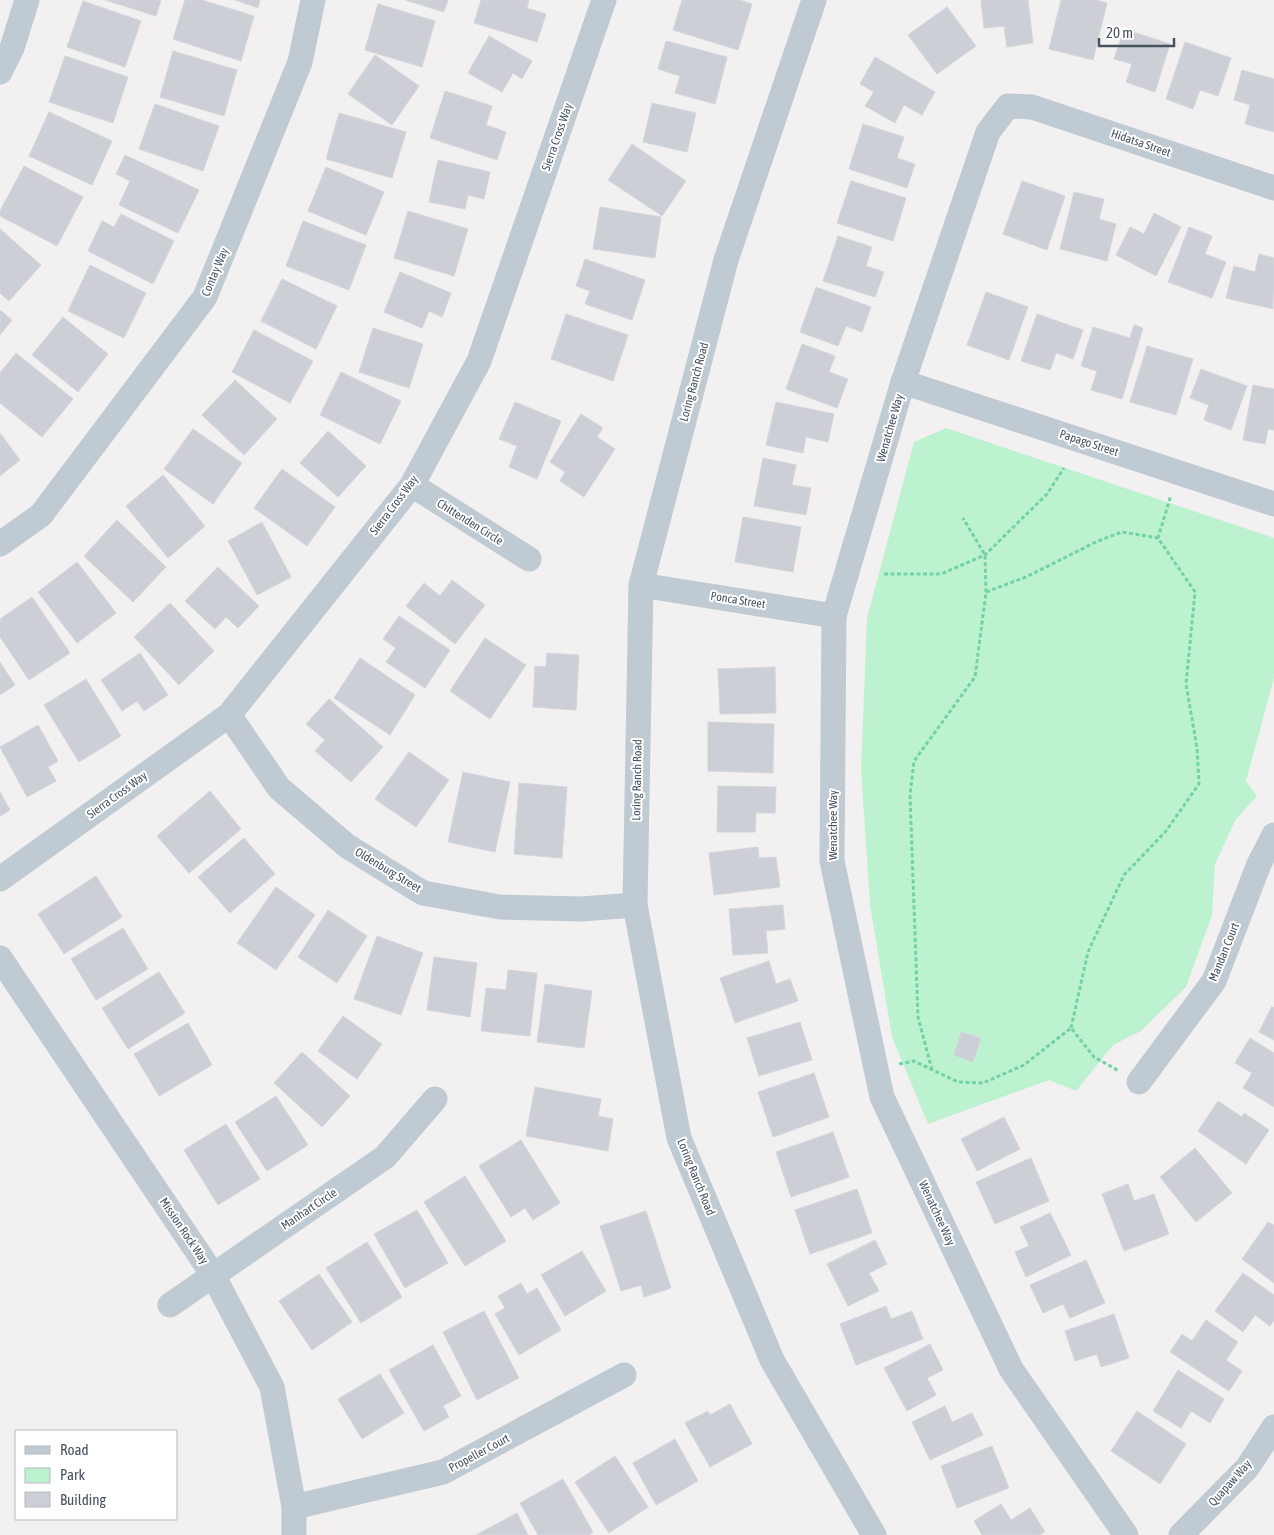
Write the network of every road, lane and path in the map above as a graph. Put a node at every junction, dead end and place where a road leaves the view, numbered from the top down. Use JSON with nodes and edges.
{"nodes":[{"id":1,"x":27,"y":0,"type":"edge"},
{"id":2,"x":313,"y":0,"type":"edge"},
{"id":3,"x":604,"y":0,"type":"edge"},
{"id":4,"x":814,"y":0,"type":"edge"},
{"id":5,"x":6,"y":46,"type":"edge"},
{"id":6,"x":0,"y":72,"type":"edge"},
{"id":7,"x":1008,"y":106,"type":"joint"},
{"id":8,"x":1274,"y":188,"type":"edge"},
{"id":9,"x":904,"y":382,"type":"junction"},
{"id":10,"x":1064,"y":468,"type":"dead end"},
{"id":11,"x":1178,"y":472,"type":"junction"},
{"id":12,"x":412,"y":485,"type":"junction"},
{"id":13,"x":1274,"y":504,"type":"edge"},
{"id":14,"x":963,"y":518,"type":"dead end"},
{"id":15,"x":1158,"y":538,"type":"junction"},
{"id":16,"x":0,"y":544,"type":"edge"},
{"id":17,"x":985,"y":555,"type":"junction"},
{"id":18,"x":529,"y":559,"type":"dead end"},
{"id":19,"x":884,"y":574,"type":"dead end"},
{"id":20,"x":641,"y":585,"type":"junction"},
{"id":21,"x":986,"y":592,"type":"junction"},
{"id":22,"x":834,"y":616,"type":"junction"},
{"id":23,"x":229,"y":715,"type":"junction"},
{"id":24,"x":1274,"y":835,"type":"edge"},
{"id":25,"x":0,"y":879,"type":"edge"},
{"id":26,"x":635,"y":905,"type":"junction"},
{"id":27,"x":0,"y":958,"type":"edge"},
{"id":28,"x":1071,"y":1028,"type":"junction"},
{"id":29,"x":876,"y":1069,"type":"junction"},
{"id":30,"x":932,"y":1070,"type":"junction"},
{"id":31,"x":1139,"y":1082,"type":"joint"},
{"id":32,"x":435,"y":1099,"type":"dead end"},
{"id":33,"x":214,"y":1275,"type":"junction"},
{"id":34,"x":170,"y":1305,"type":"dead end"},
{"id":35,"x":624,"y":1375,"type":"dead end"},
{"id":36,"x":1274,"y":1427,"type":"edge"},
{"id":37,"x":294,"y":1507,"type":"junction"},
{"id":38,"x":294,"y":1535,"type":"edge"},
{"id":39,"x":874,"y":1535,"type":"edge"},
{"id":40,"x":1126,"y":1535,"type":"edge"},
{"id":41,"x":1181,"y":1535,"type":"edge"}],
"edges":[{"from":1,"to":5,"type":"street"},
{"from":2,"to":16,"type":"street","name":"Contay Way"},
{"from":3,"to":12,"type":"street","name":"Sierra Cross Way"},
{"from":4,"to":20,"type":"street","name":"Loring Ranch Road"},
{"from":5,"to":6,"type":"street"},
{"from":7,"to":8,"type":"street","name":"Hidatsa Street"},
{"from":7,"to":9,"type":"street","name":"Wenatchee Way"},
{"from":9,"to":11,"type":"street","name":"Papago Street"},
{"from":9,"to":22,"type":"street","name":"Wenatchee Way"},
{"from":10,"to":17,"type":"path"},
{"from":11,"to":13,"type":"street","name":"Papago Street"},
{"from":11,"to":15,"type":"path"},
{"from":12,"to":18,"type":"street","name":"Chittenden Circle"},
{"from":12,"to":23,"type":"street","name":"Sierra Cross Way"},
{"from":14,"to":17,"type":"path"},
{"from":15,"to":21,"type":"path"},
{"from":15,"to":28,"type":"path"},
{"from":17,"to":19,"type":"path"},
{"from":17,"to":21,"type":"path"},
{"from":20,"to":22,"type":"street","name":"Ponca Street"},
{"from":20,"to":26,"type":"street","name":"Loring Ranch Road"},
{"from":21,"to":30,"type":"path"},
{"from":22,"to":29,"type":"street","name":"Wenatchee Way"},
{"from":23,"to":25,"type":"street","name":"Sierra Cross Way"},
{"from":23,"to":26,"type":"street","name":"Oldenburg Street"},
{"from":24,"to":31,"type":"street","name":"Mandan Court"},
{"from":26,"to":39,"type":"street","name":"Loring Ranch Road"},
{"from":27,"to":33,"type":"street","name":"Mission Rock Way"},
{"from":28,"to":30,"type":"path"},
{"from":28,"to":31,"type":"path"},
{"from":29,"to":30,"type":"path"},
{"from":29,"to":40,"type":"street","name":"Wenatchee Way"},
{"from":32,"to":33,"type":"street","name":"Manhart Circle"},
{"from":33,"to":34,"type":"street","name":"Manhart Circle"},
{"from":33,"to":37,"type":"street","name":"Mission Rock Way"},
{"from":35,"to":37,"type":"street","name":"Propeller Court"},
{"from":36,"to":41,"type":"street","name":"Quapaw Way"},
{"from":37,"to":38,"type":"street","name":"Mission Rock Way"}]}
